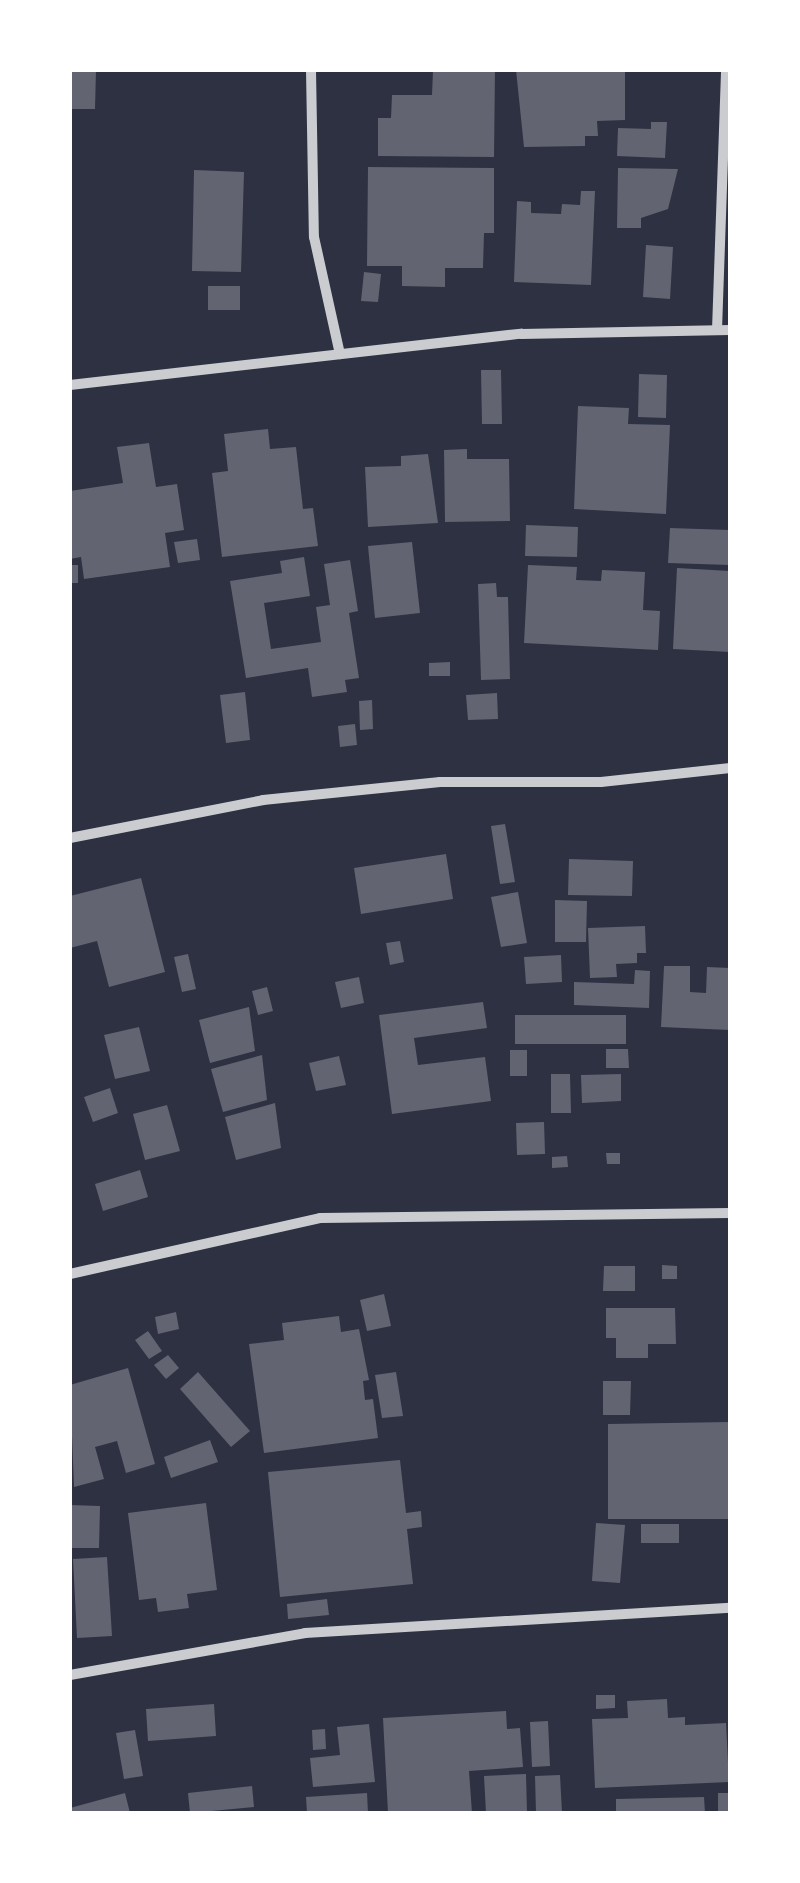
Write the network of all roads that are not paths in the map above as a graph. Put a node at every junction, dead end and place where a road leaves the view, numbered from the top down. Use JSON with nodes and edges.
{"nodes":[{"id":1,"x":311,"y":70,"type":"edge"},
{"id":2,"x":726,"y":70,"type":"edge"},
{"id":3,"x":717,"y":330,"type":"junction"},
{"id":4,"x":730,"y":330,"type":"edge"},
{"id":5,"x":340,"y":354,"type":"junction"},
{"id":6,"x":70,"y":384,"type":"edge"},
{"id":7,"x":730,"y":768,"type":"edge"},
{"id":8,"x":70,"y":838,"type":"edge"},
{"id":9,"x":730,"y":1212,"type":"edge"},
{"id":10,"x":70,"y":1274,"type":"edge"},
{"id":11,"x":730,"y":1608,"type":"edge"},
{"id":12,"x":70,"y":1675,"type":"edge"}],
"edges":[{"from":1,"to":5,"type":"street"},
{"from":2,"to":3,"type":"street"},
{"from":3,"to":4,"type":"street"},
{"from":3,"to":5,"type":"street"},
{"from":5,"to":6,"type":"street"},
{"from":7,"to":8,"type":"street"},
{"from":9,"to":10,"type":"street"},
{"from":11,"to":12,"type":"street"}]}
